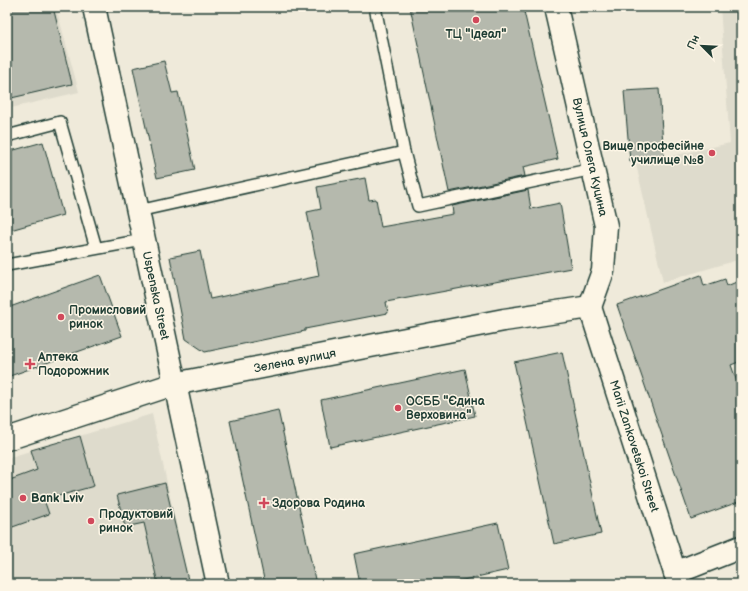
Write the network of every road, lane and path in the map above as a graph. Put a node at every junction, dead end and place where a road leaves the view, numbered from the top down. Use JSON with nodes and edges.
{"nodes":[{"id":1,"x":94,"y":7,"type":"edge"},
{"id":2,"x":375,"y":7,"type":"edge"},
{"id":3,"x":556,"y":7,"type":"edge"},
{"id":4,"x":7,"y":136,"type":"edge"},
{"id":5,"x":404,"y":152,"type":"junction"},
{"id":6,"x":593,"y":169,"type":"junction"},
{"id":7,"x":138,"y":211,"type":"junction"},
{"id":8,"x":143,"y":240,"type":"junction"},
{"id":9,"x":96,"y":248,"type":"junction"},
{"id":10,"x":7,"y":265,"type":"edge"},
{"id":11,"x":590,"y":307,"type":"junction"},
{"id":12,"x":174,"y":384,"type":"junction"},
{"id":13,"x":7,"y":439,"type":"edge"},
{"id":14,"x":741,"y":547,"type":"edge"},
{"id":15,"x":677,"y":579,"type":"edge"},
{"id":16,"x":218,"y":584,"type":"edge"}],
"edges":[{"from":1,"to":7,"type":"street","name":"Uspenska Street"},
{"from":2,"to":5,"type":"lane"},
{"from":3,"to":6,"type":"street","name":"Вулиця Олега Куцина"},
{"from":4,"to":9,"type":"lane"},
{"from":5,"to":6,"type":"lane"},
{"from":5,"to":7,"type":"lane"},
{"from":6,"to":11,"type":"street","name":"Вулиця Олега Куцина"},
{"from":7,"to":8,"type":"street","name":"Uspenska Street"},
{"from":8,"to":9,"type":"lane"},
{"from":8,"to":12,"type":"street","name":"Uspenska Street"},
{"from":9,"to":10,"type":"lane"},
{"from":11,"to":12,"type":"street","name":"Зелена вулиця"},
{"from":11,"to":15,"type":"street","name":"Marii Zankovetskoi Street"},
{"from":12,"to":13,"type":"street","name":"Зелена вулиця"},
{"from":12,"to":16,"type":"street","name":"Uspenska Street"},
{"from":14,"to":15,"type":"street"}]}
